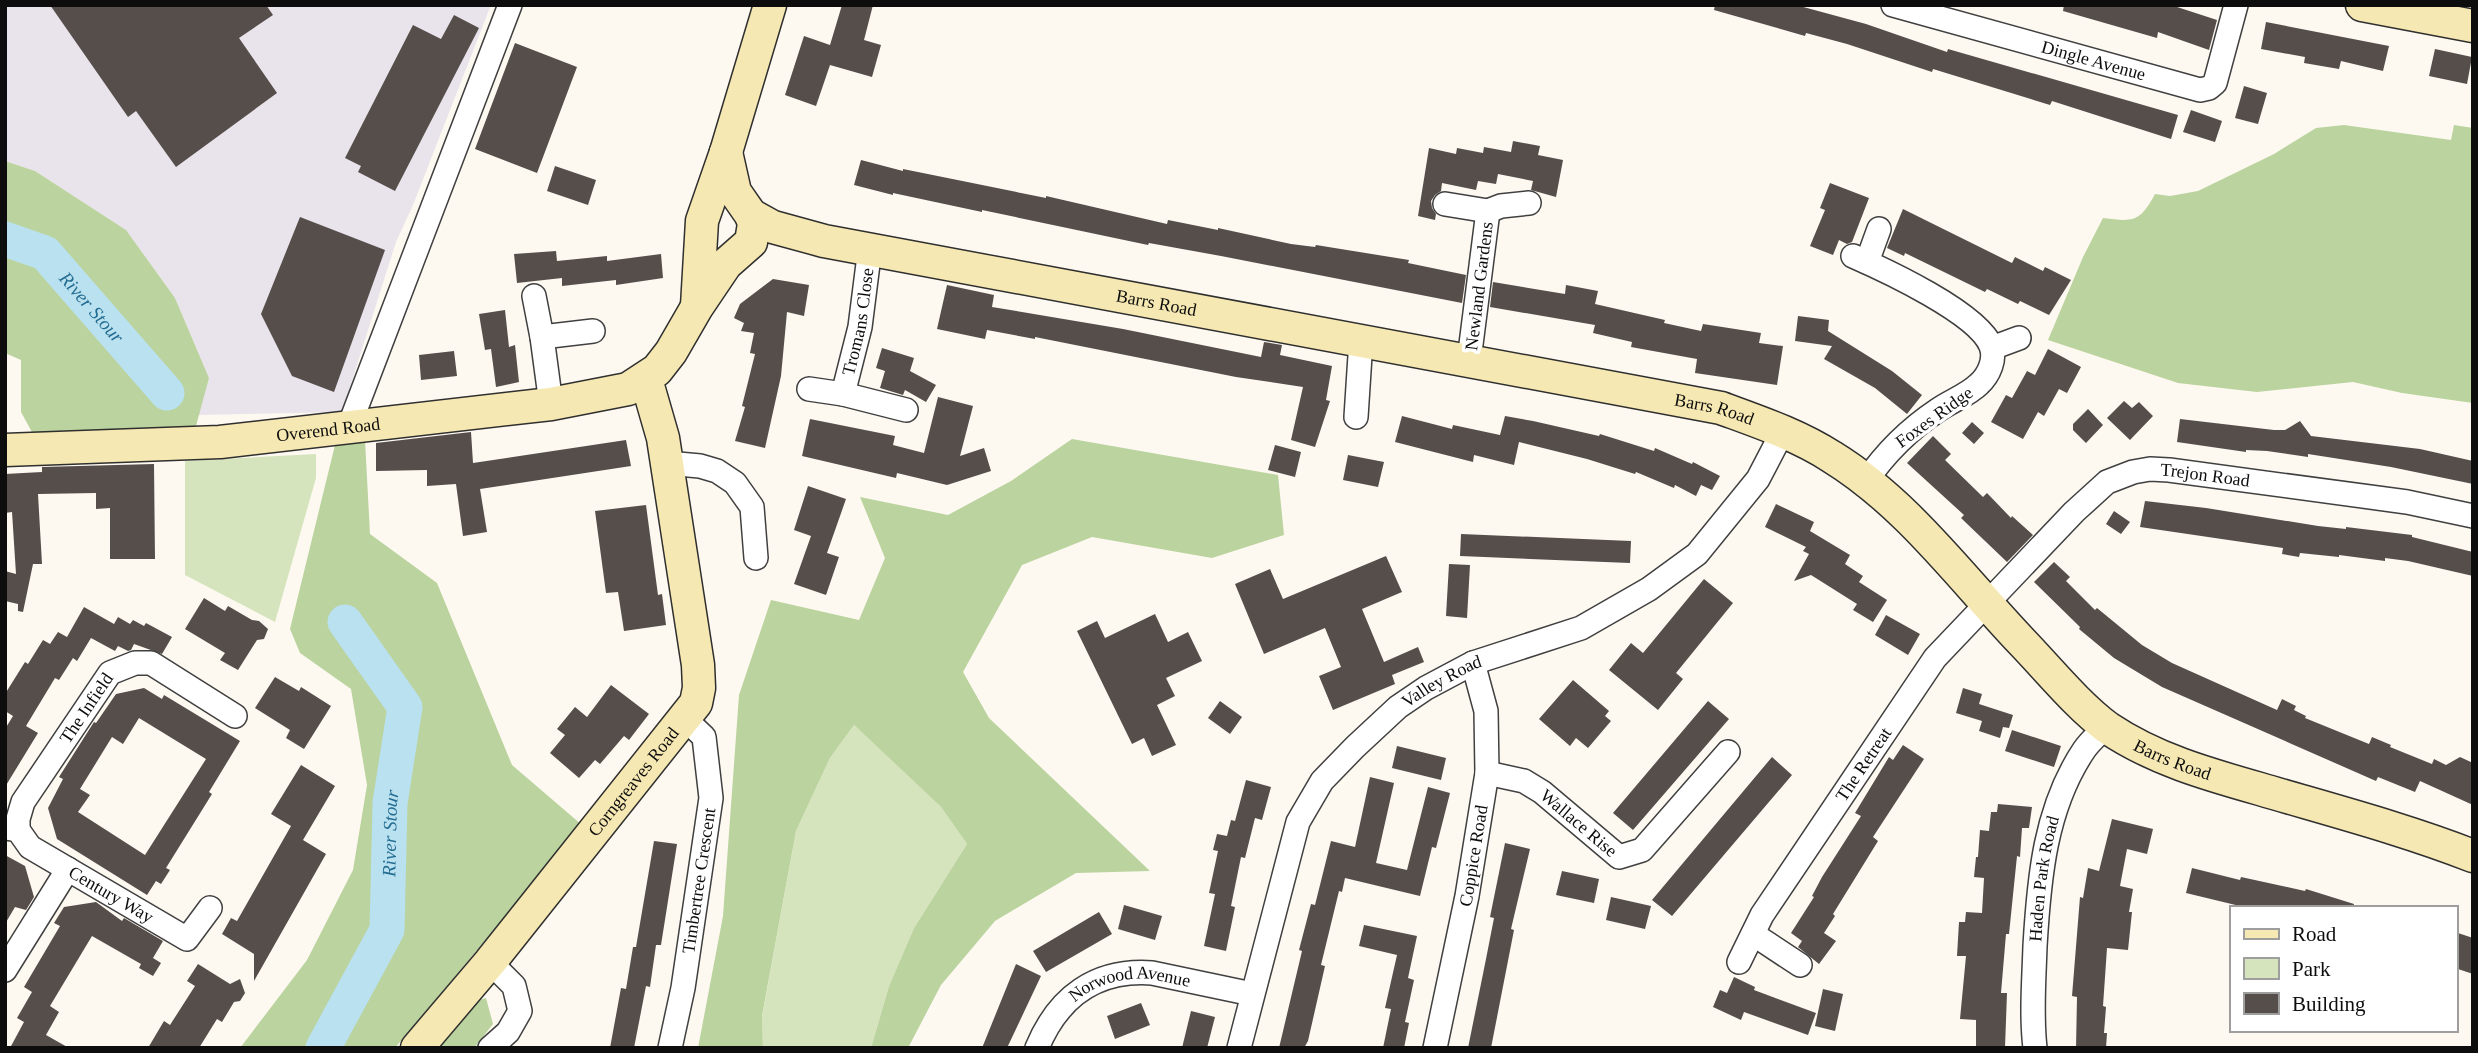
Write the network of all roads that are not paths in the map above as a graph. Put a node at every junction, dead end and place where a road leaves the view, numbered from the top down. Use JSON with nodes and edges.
{"nodes":[{"id":1,"x":510,"y":5,"type":"edge"},
{"id":2,"x":769,"y":5,"type":"edge"},
{"id":3,"x":1893,"y":5,"type":"edge"},
{"id":4,"x":2236,"y":5,"type":"edge"},
{"id":5,"x":2362,"y":5,"type":"edge"},
{"id":6,"x":2473,"y":26,"type":"edge"},
{"id":7,"x":726,"y":152,"type":"junction"},
{"id":8,"x":1529,"y":203,"type":"dead end"},
{"id":9,"x":1444,"y":204,"type":"dead end"},
{"id":10,"x":1488,"y":211,"type":"junction"},
{"id":11,"x":748,"y":212,"type":"junction"},
{"id":12,"x":704,"y":225,"type":"junction"},
{"id":13,"x":1879,"y":229,"type":"dead end"},
{"id":14,"x":824,"y":241,"type":"junction"},
{"id":15,"x":870,"y":248,"type":"junction"},
{"id":16,"x":742,"y":251,"type":"junction"},
{"id":17,"x":534,"y":296,"type":"dead end"},
{"id":18,"x":697,"y":307,"type":"junction"},
{"id":19,"x":593,"y":331,"type":"dead end"},
{"id":20,"x":542,"y":337,"type":"junction"},
{"id":21,"x":2019,"y":338,"type":"dead end"},
{"id":22,"x":1361,"y":340,"type":"junction"},
{"id":23,"x":1992,"y":348,"type":"junction"},
{"id":24,"x":1469,"y":360,"type":"junction"},
{"id":25,"x":646,"y":379,"type":"junction"},
{"id":26,"x":809,"y":389,"type":"dead end"},
{"id":27,"x":843,"y":394,"type":"junction"},
{"id":28,"x":551,"y":404,"type":"junction"},
{"id":29,"x":906,"y":410,"type":"dead end"},
{"id":30,"x":1356,"y":417,"type":"dead end"},
{"id":31,"x":348,"y":429,"type":"junction"},
{"id":32,"x":1783,"y":431,"type":"junction"},
{"id":33,"x":5,"y":450,"type":"edge"},
{"id":34,"x":667,"y":463,"type":"junction"},
{"id":35,"x":1866,"y":481,"type":"junction"},
{"id":36,"x":2473,"y":516,"type":"edge"},
{"id":37,"x":756,"y":558,"type":"dead end"},
{"id":38,"x":1985,"y":603,"type":"junction"},
{"id":39,"x":1473,"y":663,"type":"junction"},
{"id":40,"x":235,"y":716,"type":"dead end"},
{"id":41,"x":685,"y":719,"type":"junction"},
{"id":42,"x":2106,"y":726,"type":"junction"},
{"id":43,"x":1726,"y":764,"type":"dead end"},
{"id":44,"x":1487,"y":773,"type":"junction"},
{"id":45,"x":12,"y":829,"type":"edge"},
{"id":46,"x":2473,"y":856,"type":"edge"},
{"id":47,"x":68,"y":869,"type":"junction"},
{"id":48,"x":210,"y":908,"type":"dead end"},
{"id":49,"x":1753,"y":934,"type":"junction"},
{"id":50,"x":490,"y":962,"type":"junction"},
{"id":51,"x":1739,"y":962,"type":"dead end"},
{"id":52,"x":1800,"y":965,"type":"dead end"},
{"id":53,"x":5,"y":970,"type":"edge"},
{"id":54,"x":1252,"y":994,"type":"junction"},
{"id":55,"x":417,"y":1048,"type":"edge"},
{"id":56,"x":490,"y":1048,"type":"edge"},
{"id":57,"x":670,"y":1048,"type":"edge"},
{"id":58,"x":1037,"y":1048,"type":"edge"},
{"id":59,"x":1239,"y":1048,"type":"edge"},
{"id":60,"x":1435,"y":1048,"type":"edge"},
{"id":61,"x":2035,"y":1048,"type":"edge"}],
"edges":[{"from":1,"to":31,"type":"street"},
{"from":2,"to":7,"type":"street"},
{"from":3,"to":4,"type":"street","name":"Dingle Avenue"},
{"from":5,"to":6,"type":"street"},
{"from":7,"to":11,"type":"street"},
{"from":7,"to":12,"type":"street"},
{"from":8,"to":10,"type":"street","name":"Newland Gardens"},
{"from":9,"to":10,"type":"street","name":"Newland Gardens"},
{"from":10,"to":24,"type":"street","name":"Newland Gardens"},
{"from":11,"to":12,"type":"street"},
{"from":11,"to":14,"type":"street","name":"Barrs Road"},
{"from":11,"to":16,"type":"street"},
{"from":12,"to":16,"type":"street"},
{"from":12,"to":18,"type":"street"},
{"from":13,"to":23,"type":"street"},
{"from":14,"to":15,"type":"street","name":"Barrs Road"},
{"from":14,"to":16,"type":"street","name":"Barrs Road"},
{"from":15,"to":22,"type":"street","name":"Barrs Road"},
{"from":15,"to":27,"type":"street","name":"Tromans Close"},
{"from":16,"to":18,"type":"street"},
{"from":17,"to":20,"type":"street"},
{"from":18,"to":25,"type":"street"},
{"from":19,"to":20,"type":"street"},
{"from":20,"to":28,"type":"street"},
{"from":21,"to":23,"type":"street"},
{"from":22,"to":24,"type":"street","name":"Barrs Road"},
{"from":22,"to":30,"type":"street"},
{"from":23,"to":35,"type":"street","name":"Foxes Ridge"},
{"from":24,"to":32,"type":"street","name":"Barrs Road"},
{"from":25,"to":28,"type":"street","name":"Overend Road"},
{"from":25,"to":34,"type":"street","name":"Corngreaves Road"},
{"from":26,"to":27,"type":"street","name":"Tromans Close"},
{"from":27,"to":29,"type":"street","name":"Tromans Close"},
{"from":28,"to":31,"type":"street","name":"Overend Road"},
{"from":31,"to":33,"type":"street","name":"Overend Road"},
{"from":32,"to":35,"type":"street","name":"Barrs Road"},
{"from":32,"to":39,"type":"street","name":"Valley Road"},
{"from":34,"to":37,"type":"street"},
{"from":34,"to":41,"type":"street","name":"Corngreaves Road"},
{"from":35,"to":38,"type":"street","name":"Barrs Road"},
{"from":36,"to":38,"type":"street","name":"Trejon Road"},
{"from":38,"to":42,"type":"street","name":"Barrs Road"},
{"from":38,"to":49,"type":"street","name":"The Retreat"},
{"from":39,"to":44,"type":"street","name":"Coppice Road"},
{"from":39,"to":54,"type":"street","name":"Valley Road"},
{"from":40,"to":45,"type":"street","name":"The Infield"},
{"from":41,"to":50,"type":"street","name":"Corngreaves Road"},
{"from":41,"to":57,"type":"street","name":"Timbertree Crescent"},
{"from":42,"to":46,"type":"street","name":"Barrs Road"},
{"from":42,"to":61,"type":"street","name":"Haden Park Road"},
{"from":43,"to":44,"type":"street","name":"Wallace Rise"},
{"from":44,"to":60,"type":"street","name":"Coppice Road"},
{"from":45,"to":47,"type":"street","name":"Century Way"},
{"from":47,"to":48,"type":"street","name":"Century Way"},
{"from":47,"to":53,"type":"street"},
{"from":49,"to":51,"type":"street","name":"The Retreat"},
{"from":49,"to":52,"type":"street"},
{"from":50,"to":55,"type":"street","name":"Corngreaves Road"},
{"from":50,"to":56,"type":"street"},
{"from":54,"to":58,"type":"street","name":"Norwood Avenue"},
{"from":54,"to":59,"type":"street","name":"Valley Road"}]}
